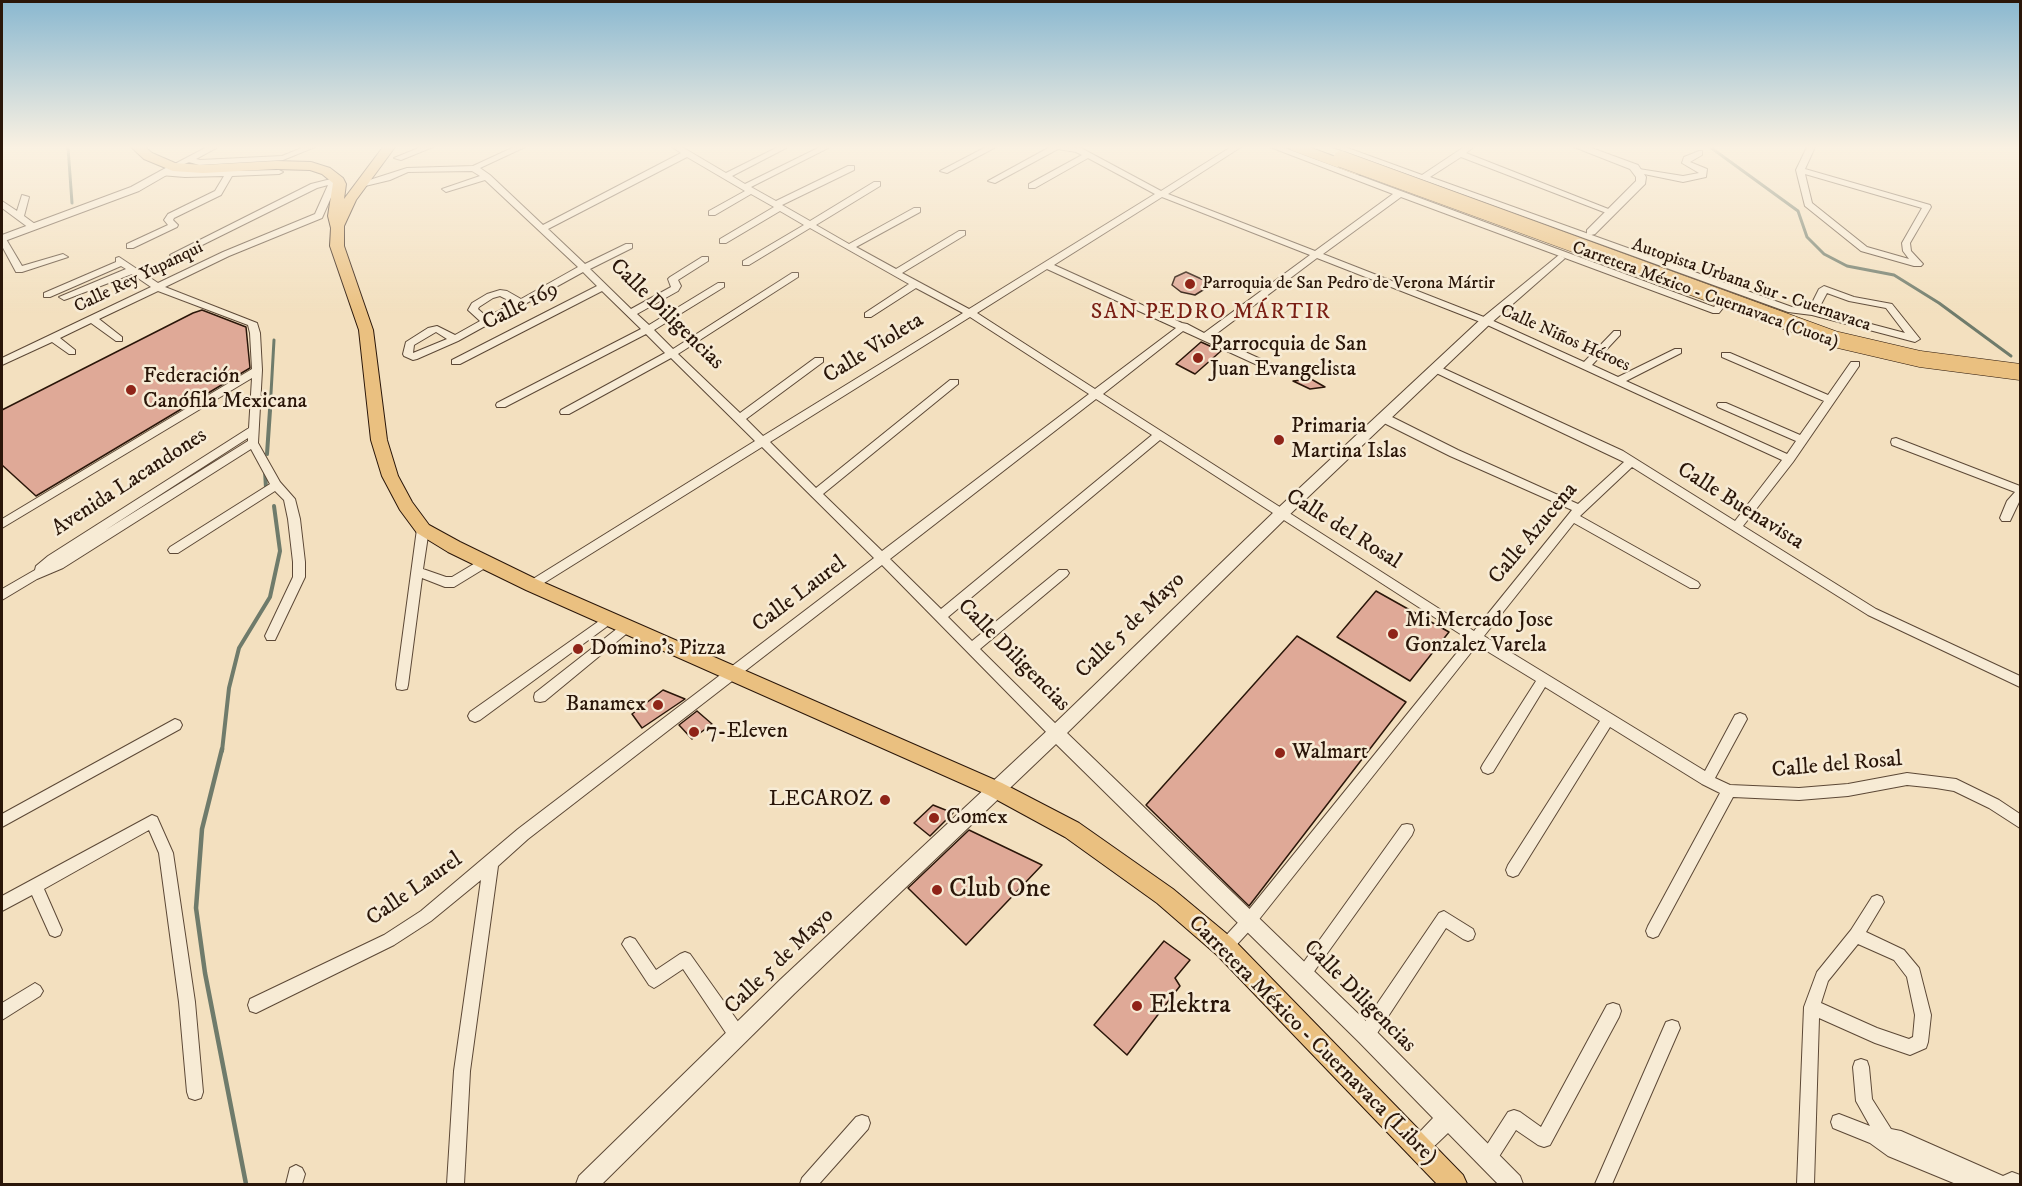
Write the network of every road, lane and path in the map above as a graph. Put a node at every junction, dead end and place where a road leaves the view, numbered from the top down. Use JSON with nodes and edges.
{"nodes":[{"id":1,"x":23,"y":202,"type":"edge"},
{"id":2,"x":101,"y":202,"type":"edge"},
{"id":3,"x":199,"y":202,"type":"edge"},
{"id":4,"x":281,"y":202,"type":"edge"},
{"id":5,"x":326,"y":202,"type":"edge"},
{"id":6,"x":337,"y":202,"type":"edge"},
{"id":7,"x":349,"y":202,"type":"edge"},
{"id":8,"x":515,"y":202,"type":"edge"},
{"id":9,"x":588,"y":202,"type":"edge"},
{"id":10,"x":727,"y":202,"type":"edge"},
{"id":11,"x":774,"y":202,"type":"edge"},
{"id":12,"x":784,"y":202,"type":"edge"},
{"id":13,"x":846,"y":202,"type":"edge"},
{"id":14,"x":1147,"y":202,"type":"edge"},
{"id":15,"x":1183,"y":202,"type":"edge"},
{"id":16,"x":1388,"y":202,"type":"edge"},
{"id":17,"x":1422,"y":202,"type":"edge"},
{"id":18,"x":1447,"y":202,"type":"edge"},
{"id":19,"x":1460,"y":202,"type":"edge"},
{"id":20,"x":1469,"y":202,"type":"edge"},
{"id":21,"x":1470,"y":202,"type":"edge"},
{"id":22,"x":1491,"y":202,"type":"edge"},
{"id":23,"x":1587,"y":202,"type":"edge"},
{"id":24,"x":1621,"y":202,"type":"edge"},
{"id":25,"x":1809,"y":202,"type":"edge"},
{"id":26,"x":1911,"y":202,"type":"edge"},
{"id":27,"x":2,"y":204,"type":"edge"},
{"id":28,"x":779,"y":205,"type":"junction"},
{"id":29,"x":917,"y":210,"type":"dead end"},
{"id":30,"x":1612,"y":212,"type":"junction"},
{"id":31,"x":712,"y":213,"type":"dead end"},
{"id":32,"x":20,"y":216,"type":"junction"},
{"id":33,"x":811,"y":224,"type":"junction"},
{"id":34,"x":32,"y":226,"type":"junction"},
{"id":35,"x":338,"y":228,"type":"junction"},
{"id":36,"x":543,"y":228,"type":"junction"},
{"id":37,"x":1591,"y":232,"type":"dead end"},
{"id":38,"x":963,"y":233,"type":"dead end"},
{"id":39,"x":2,"y":239,"type":"edge"},
{"id":40,"x":723,"y":241,"type":"dead end"},
{"id":41,"x":130,"y":246,"type":"dead end"},
{"id":42,"x":629,"y":246,"type":"dead end"},
{"id":43,"x":850,"y":247,"type":"junction"},
{"id":44,"x":175,"y":255,"type":"dead end"},
{"id":45,"x":1319,"y":255,"type":"junction"},
{"id":46,"x":63,"y":257,"type":"dead end"},
{"id":47,"x":1559,"y":258,"type":"dead end"},
{"id":48,"x":705,"y":259,"type":"dead end"},
{"id":49,"x":746,"y":263,"type":"dead end"},
{"id":50,"x":1046,"y":265,"type":"junction"},
{"id":51,"x":584,"y":268,"type":"junction"},
{"id":52,"x":133,"y":270,"type":"junction"},
{"id":53,"x":896,"y":273,"type":"junction"},
{"id":54,"x":795,"y":275,"type":"dead end"},
{"id":55,"x":916,"y":283,"type":"junction"},
{"id":56,"x":721,"y":285,"type":"dead end"},
{"id":57,"x":157,"y":287,"type":"junction"},
{"id":58,"x":603,"y":287,"type":"junction"},
{"id":59,"x":47,"y":295,"type":"dead end"},
{"id":60,"x":64,"y":297,"type":"dead end"},
{"id":61,"x":520,"y":303,"type":"junction"},
{"id":62,"x":1722,"y":303,"type":"junction"},
{"id":63,"x":1812,"y":312,"type":"junction"},
{"id":64,"x":631,"y":313,"type":"junction"},
{"id":65,"x":970,"y":313,"type":"junction"},
{"id":66,"x":868,"y":315,"type":"dead end"},
{"id":67,"x":93,"y":319,"type":"junction"},
{"id":68,"x":486,"y":321,"type":"junction"},
{"id":69,"x":1486,"y":321,"type":"junction"},
{"id":70,"x":1184,"y":326,"type":"junction"},
{"id":71,"x":646,"y":329,"type":"junction"},
{"id":72,"x":1617,"y":333,"type":"dead end"},
{"id":73,"x":1206,"y":336,"type":"junction"},
{"id":74,"x":53,"y":337,"type":"junction"},
{"id":75,"x":119,"y":339,"type":"dead end"},
{"id":76,"x":454,"y":339,"type":"dead end"},
{"id":77,"x":1678,"y":351,"type":"dead end"},
{"id":78,"x":72,"y":352,"type":"dead end"},
{"id":79,"x":672,"y":354,"type":"junction"},
{"id":80,"x":1726,"y":355,"type":"dead end"},
{"id":81,"x":819,"y":360,"type":"dead end"},
{"id":82,"x":2,"y":362,"type":"edge"},
{"id":83,"x":456,"y":362,"type":"dead end"},
{"id":84,"x":1855,"y":364,"type":"dead end"},
{"id":85,"x":1585,"y":366,"type":"junction"},
{"id":86,"x":1436,"y":369,"type":"junction"},
{"id":87,"x":1987,"y":369,"type":"junction"},
{"id":88,"x":2020,"y":369,"type":"edge"},
{"id":89,"x":257,"y":370,"type":"junction"},
{"id":90,"x":1281,"y":372,"type":"dead end"},
{"id":91,"x":2020,"y":378,"type":"edge"},
{"id":92,"x":1618,"y":381,"type":"junction"},
{"id":93,"x":954,"y":382,"type":"dead end"},
{"id":94,"x":1095,"y":394,"type":"junction"},
{"id":95,"x":1830,"y":400,"type":"junction"},
{"id":96,"x":501,"y":405,"type":"dead end"},
{"id":97,"x":1722,"y":405,"type":"dead end"},
{"id":98,"x":565,"y":412,"type":"dead end"},
{"id":99,"x":1384,"y":418,"type":"junction"},
{"id":100,"x":739,"y":419,"type":"junction"},
{"id":101,"x":254,"y":429,"type":"junction"},
{"id":102,"x":1159,"y":435,"type":"junction"},
{"id":103,"x":1802,"y":440,"type":"junction"},
{"id":104,"x":762,"y":441,"type":"junction"},
{"id":105,"x":1896,"y":442,"type":"dead end"},
{"id":106,"x":253,"y":443,"type":"junction"},
{"id":107,"x":1789,"y":459,"type":"junction"},
{"id":108,"x":1632,"y":461,"type":"junction"},
{"id":109,"x":198,"y":472,"type":"junction"},
{"id":110,"x":276,"y":485,"type":"junction"},
{"id":111,"x":816,"y":494,"type":"junction"},
{"id":112,"x":2020,"y":495,"type":"edge"},
{"id":113,"x":1576,"y":513,"type":"junction"},
{"id":114,"x":1281,"y":514,"type":"junction"},
{"id":115,"x":2006,"y":518,"type":"dead end"},
{"id":116,"x":2,"y":524,"type":"edge"},
{"id":117,"x":1736,"y":527,"type":"junction"},
{"id":118,"x":423,"y":529,"type":"junction"},
{"id":119,"x":174,"y":550,"type":"dead end"},
{"id":120,"x":883,"y":559,"type":"junction"},
{"id":121,"x":486,"y":562,"type":"junction"},
{"id":122,"x":417,"y":572,"type":"junction"},
{"id":123,"x":1063,"y":573,"type":"dead end"},
{"id":124,"x":532,"y":585,"type":"junction"},
{"id":125,"x":1694,"y":585,"type":"dead end"},
{"id":126,"x":2,"y":595,"type":"edge"},
{"id":127,"x":940,"y":617,"type":"junction"},
{"id":128,"x":609,"y":619,"type":"junction"},
{"id":129,"x":627,"y":627,"type":"junction"},
{"id":130,"x":271,"y":636,"type":"dead end"},
{"id":131,"x":1475,"y":637,"type":"junction"},
{"id":132,"x":972,"y":648,"type":"junction"},
{"id":133,"x":732,"y":675,"type":"junction"},
{"id":134,"x":1544,"y":680,"type":"junction"},
{"id":135,"x":2020,"y":682,"type":"edge"},
{"id":136,"x":402,"y":685,"type":"dead end"},
{"id":137,"x":540,"y":697,"type":"dead end"},
{"id":138,"x":475,"y":716,"type":"dead end"},
{"id":139,"x":1740,"y":719,"type":"dead end"},
{"id":140,"x":1608,"y":720,"type":"junction"},
{"id":141,"x":175,"y":725,"type":"dead end"},
{"id":142,"x":1056,"y":733,"type":"junction"},
{"id":143,"x":1488,"y":768,"type":"dead end"},
{"id":144,"x":1707,"y":780,"type":"junction"},
{"id":145,"x":995,"y":789,"type":"junction"},
{"id":146,"x":1729,"y":791,"type":"junction"},
{"id":147,"x":2,"y":821,"type":"edge"},
{"id":148,"x":2020,"y":822,"type":"edge"},
{"id":149,"x":1407,"y":830,"type":"dead end"},
{"id":150,"x":491,"y":862,"type":"junction"},
{"id":151,"x":1513,"y":870,"type":"dead end"},
{"id":152,"x":35,"y":886,"type":"junction"},
{"id":153,"x":1877,"y":902,"type":"dead end"},
{"id":154,"x":2,"y":904,"type":"edge"},
{"id":155,"x":1248,"y":922,"type":"junction"},
{"id":156,"x":55,"y":930,"type":"dead end"},
{"id":157,"x":1653,"y":931,"type":"dead end"},
{"id":158,"x":1468,"y":934,"type":"dead end"},
{"id":159,"x":1856,"y":935,"type":"junction"},
{"id":160,"x":630,"y":944,"type":"dead end"},
{"id":161,"x":1225,"y":947,"type":"junction"},
{"id":162,"x":1303,"y":975,"type":"junction"},
{"id":163,"x":35,"y":991,"type":"dead end"},
{"id":164,"x":256,"y":1005,"type":"dead end"},
{"id":165,"x":1812,"y":1007,"type":"junction"},
{"id":166,"x":1613,"y":1011,"type":"dead end"},
{"id":167,"x":2,"y":1012,"type":"edge"},
{"id":168,"x":1672,"y":1028,"type":"dead end"},
{"id":169,"x":1366,"y":1035,"type":"junction"},
{"id":170,"x":738,"y":1036,"type":"junction"},
{"id":171,"x":1861,"y":1067,"type":"dead end"},
{"id":172,"x":195,"y":1092,"type":"dead end"},
{"id":173,"x":1447,"y":1119,"type":"junction"},
{"id":174,"x":1839,"y":1122,"type":"dead end"},
{"id":175,"x":862,"y":1123,"type":"dead end"},
{"id":176,"x":1886,"y":1141,"type":"junction"},
{"id":177,"x":1419,"y":1148,"type":"junction"},
{"id":178,"x":1487,"y":1160,"type":"junction"},
{"id":179,"x":2020,"y":1183,"type":"edge"},
{"id":180,"x":455,"y":1185,"type":"edge"},
{"id":181,"x":586,"y":1185,"type":"edge"},
{"id":182,"x":808,"y":1185,"type":"edge"},
{"id":183,"x":1454,"y":1185,"type":"edge"},
{"id":184,"x":1512,"y":1185,"type":"edge"},
{"id":185,"x":1603,"y":1185,"type":"edge"},
{"id":186,"x":1805,"y":1185,"type":"edge"},
{"id":187,"x":1975,"y":1185,"type":"edge"},
{"id":188,"x":2003,"y":1185,"type":"edge"}],
"edges":[{"from":1,"to":32,"type":"street"},
{"from":2,"to":34,"type":"street"},
{"from":3,"to":41,"type":"street"},
{"from":4,"to":44,"type":"street"},
{"from":5,"to":57,"type":"street","name":"Calle Rey Yupanqui"},
{"from":6,"to":35,"type":"main road","name":"Carretera México - Cuernavaca (Libre)"},
{"from":7,"to":35,"type":"main road","name":"Carretera México - Cuernavaca (Libre)"},
{"from":8,"to":36,"type":"street","name":"Calle Diligencias"},
{"from":9,"to":36,"type":"street"},
{"from":10,"to":31,"type":"street"},
{"from":11,"to":28,"type":"street","name":"Calle del Rosal"},
{"from":12,"to":28,"type":"street"},
{"from":13,"to":33,"type":"street"},
{"from":14,"to":50,"type":"street","name":"Calle Violeta"},
{"from":15,"to":45,"type":"street","name":"Calle Niños Héroes"},
{"from":16,"to":45,"type":"street"},
{"from":17,"to":62,"type":"street"},
{"from":18,"to":62,"type":"highway","name":"Carretera México - Cuernavaca (Cuota)"},
{"from":19,"to":88,"type":"highway","name":"Autopista Urbana Sur - Cuernavaca","bridge":true},
{"from":20,"to":88,"type":"highway","name":"Autopista Urbana Sur - Cuernavaca","bridge":true},
{"from":21,"to":87,"type":"highway","name":"Carretera México - Cuernavaca (Cuota)"},
{"from":22,"to":63,"type":"street"},
{"from":23,"to":30,"type":"street"},
{"from":24,"to":30,"type":"street"},
{"from":25,"to":26,"type":"street"},
{"from":27,"to":32,"type":"street"},
{"from":28,"to":33,"type":"street","name":"Calle del Rosal"},
{"from":28,"to":40,"type":"street"},
{"from":29,"to":43,"type":"street"},
{"from":30,"to":37,"type":"street"},
{"from":32,"to":34,"type":"street"},
{"from":33,"to":43,"type":"street","name":"Calle del Rosal"},
{"from":33,"to":49,"type":"street"},
{"from":34,"to":39,"type":"street"},
{"from":35,"to":118,"type":"main road","name":"Carretera México - Cuernavaca (Libre)"},
{"from":36,"to":51,"type":"street","name":"Calle Diligencias"},
{"from":38,"to":53,"type":"street"},
{"from":39,"to":46,"type":"street"},
{"from":42,"to":51,"type":"street"},
{"from":43,"to":53,"type":"street","name":"Calle del Rosal"},
{"from":45,"to":69,"type":"street","name":"Calle Niños Héroes"},
{"from":45,"to":73,"type":"street"},
{"from":47,"to":69,"type":"street","name":"Calle 5 de Mayo"},
{"from":48,"to":64,"type":"street"},
{"from":50,"to":65,"type":"street","name":"Calle Violeta"},
{"from":50,"to":70,"type":"street"},
{"from":51,"to":58,"type":"street","name":"Calle Diligencias"},
{"from":51,"to":61,"type":"street"},
{"from":52,"to":57,"type":"street"},
{"from":52,"to":59,"type":"street"},
{"from":52,"to":60,"type":"street"},
{"from":53,"to":55,"type":"street","name":"Calle del Rosal"},
{"from":54,"to":79,"type":"street"},
{"from":55,"to":65,"type":"street","name":"Calle del Rosal"},
{"from":55,"to":66,"type":"street"},
{"from":56,"to":71,"type":"street"},
{"from":57,"to":67,"type":"street","name":"Calle Rey Yupanqui"},
{"from":57,"to":89,"type":"street"},
{"from":58,"to":64,"type":"street","name":"Calle Diligencias"},
{"from":58,"to":83,"type":"street","name":"Calle 169"},
{"from":61,"to":68,"type":"street"},
{"from":61,"to":68,"type":"street"},
{"from":62,"to":87,"type":"highway","name":"Carretera México - Cuernavaca (Cuota)"},
{"from":63,"to":63,"type":"street"},
{"from":64,"to":71,"type":"street","name":"Calle Diligencias"},
{"from":65,"to":94,"type":"street","name":"Calle del Rosal"},
{"from":65,"to":104,"type":"street","name":"Calle Violeta"},
{"from":67,"to":74,"type":"street","name":"Calle Rey Yupanqui"},
{"from":67,"to":75,"type":"street"},
{"from":68,"to":76,"type":"street"},
{"from":69,"to":85,"type":"street","name":"Calle Niños Héroes"},
{"from":69,"to":86,"type":"street","name":"Calle 5 de Mayo"},
{"from":70,"to":73,"type":"street"},
{"from":70,"to":94,"type":"street","name":"Calle Laurel"},
{"from":71,"to":79,"type":"street","name":"Calle Diligencias"},
{"from":71,"to":96,"type":"street"},
{"from":72,"to":85,"type":"street"},
{"from":73,"to":90,"type":"street"},
{"from":74,"to":78,"type":"street"},
{"from":74,"to":82,"type":"street","name":"Calle Rey Yupanqui"},
{"from":77,"to":92,"type":"street"},
{"from":79,"to":98,"type":"street"},
{"from":79,"to":100,"type":"street","name":"Calle Diligencias"},
{"from":80,"to":95,"type":"street"},
{"from":81,"to":100,"type":"street"},
{"from":84,"to":95,"type":"street"},
{"from":85,"to":92,"type":"street","name":"Calle Niños Héroes"},
{"from":86,"to":99,"type":"street","name":"Calle 5 de Mayo"},
{"from":86,"to":108,"type":"street","name":"Calle Buenavista"},
{"from":87,"to":88,"type":"highway","name":"Carretera México - Cuernavaca (Cuota)"},
{"from":87,"to":91,"type":"highway","name":"Carretera México - Cuernavaca (Cuota)"},
{"from":89,"to":101,"type":"street"},
{"from":89,"to":116,"type":"street"},
{"from":92,"to":107,"type":"street","name":"Calle Niños Héroes"},
{"from":93,"to":111,"type":"street"},
{"from":94,"to":102,"type":"street","name":"Calle del Rosal"},
{"from":94,"to":120,"type":"street","name":"Calle Laurel"},
{"from":95,"to":103,"type":"street"},
{"from":97,"to":103,"type":"street"},
{"from":99,"to":113,"type":"street"},
{"from":99,"to":114,"type":"street","name":"Calle 5 de Mayo"},
{"from":100,"to":104,"type":"street","name":"Calle Diligencias"},
{"from":101,"to":106,"type":"street"},
{"from":101,"to":109,"type":"street","name":"Avenida Lacandones"},
{"from":102,"to":114,"type":"street","name":"Calle del Rosal"},
{"from":102,"to":127,"type":"street"},
{"from":103,"to":107,"type":"street"},
{"from":104,"to":111,"type":"street","name":"Calle Diligencias"},
{"from":104,"to":124,"type":"street","name":"Calle Violeta"},
{"from":105,"to":112,"type":"street"},
{"from":106,"to":109,"type":"street","name":"Avenida Lacandones"},
{"from":106,"to":110,"type":"street"},
{"from":107,"to":117,"type":"street"},
{"from":108,"to":113,"type":"street","name":"Calle Azucena"},
{"from":108,"to":117,"type":"street","name":"Calle Buenavista"},
{"from":109,"to":126,"type":"street","name":"Avenida Lacandones"},
{"from":110,"to":119,"type":"street"},
{"from":110,"to":130,"type":"street"},
{"from":111,"to":120,"type":"street","name":"Calle Diligencias"},
{"from":112,"to":115,"type":"street"},
{"from":113,"to":125,"type":"street"},
{"from":113,"to":131,"type":"street","name":"Calle Azucena"},
{"from":114,"to":131,"type":"street","name":"Calle del Rosal"},
{"from":114,"to":142,"type":"street","name":"Calle 5 de Mayo"},
{"from":117,"to":135,"type":"street","name":"Calle Buenavista"},
{"from":118,"to":121,"type":"main road","name":"Carretera México - Cuernavaca (Libre)"},
{"from":118,"to":122,"type":"street"},
{"from":120,"to":127,"type":"street","name":"Calle Diligencias"},
{"from":120,"to":133,"type":"street","name":"Calle Laurel"},
{"from":121,"to":122,"type":"street"},
{"from":121,"to":124,"type":"main road","name":"Carretera México - Cuernavaca (Libre)"},
{"from":122,"to":136,"type":"street"},
{"from":123,"to":132,"type":"street"},
{"from":124,"to":128,"type":"main road","name":"Carretera México - Cuernavaca (Libre)"},
{"from":127,"to":132,"type":"street","name":"Calle Diligencias"},
{"from":128,"to":129,"type":"main road","name":"Carretera México - Cuernavaca (Libre)"},
{"from":128,"to":138,"type":"street"},
{"from":129,"to":133,"type":"main road","name":"Carretera México - Cuernavaca (Libre)"},
{"from":129,"to":137,"type":"street"},
{"from":131,"to":134,"type":"street","name":"Calle del Rosal"},
{"from":131,"to":155,"type":"street","name":"Calle Azucena"},
{"from":132,"to":142,"type":"street","name":"Calle Diligencias"},
{"from":133,"to":145,"type":"main road","name":"Carretera México - Cuernavaca (Libre)"},
{"from":133,"to":150,"type":"street","name":"Calle Laurel"},
{"from":134,"to":140,"type":"street","name":"Calle del Rosal"},
{"from":134,"to":143,"type":"street"},
{"from":139,"to":144,"type":"street"},
{"from":140,"to":144,"type":"street","name":"Calle del Rosal"},
{"from":140,"to":151,"type":"street"},
{"from":141,"to":147,"type":"street"},
{"from":142,"to":145,"type":"street","name":"Calle 5 de Mayo"},
{"from":142,"to":155,"type":"street","name":"Calle Diligencias"},
{"from":144,"to":146,"type":"street","name":"Calle del Rosal"},
{"from":145,"to":161,"type":"main road","name":"Carretera México - Cuernavaca (Libre)"},
{"from":145,"to":170,"type":"street","name":"Calle 5 de Mayo"},
{"from":146,"to":148,"type":"street","name":"Calle del Rosal"},
{"from":146,"to":157,"type":"street"},
{"from":149,"to":162,"type":"street"},
{"from":150,"to":164,"type":"street","name":"Calle Laurel"},
{"from":150,"to":180,"type":"street"},
{"from":152,"to":154,"type":"street"},
{"from":152,"to":156,"type":"street"},
{"from":152,"to":172,"type":"street"},
{"from":153,"to":159,"type":"street"},
{"from":155,"to":161,"type":"street","name":"Calle Azucena"},
{"from":155,"to":162,"type":"street","name":"Calle Diligencias"},
{"from":158,"to":169,"type":"street"},
{"from":159,"to":165,"type":"street"},
{"from":159,"to":165,"type":"street"},
{"from":160,"to":170,"type":"street"},
{"from":161,"to":177,"type":"main road","name":"Carretera México - Cuernavaca (Libre)"},
{"from":162,"to":169,"type":"street","name":"Calle Diligencias"},
{"from":163,"to":167,"type":"street"},
{"from":165,"to":186,"type":"street"},
{"from":166,"to":178,"type":"street"},
{"from":168,"to":185,"type":"street"},
{"from":169,"to":173,"type":"street","name":"Calle Diligencias"},
{"from":170,"to":181,"type":"street","name":"Calle 5 de Mayo"},
{"from":171,"to":176,"type":"street"},
{"from":173,"to":177,"type":"street"},
{"from":173,"to":178,"type":"street","name":"Calle Diligencias"},
{"from":174,"to":176,"type":"street"},
{"from":175,"to":182,"type":"street"},
{"from":176,"to":187,"type":"street"},
{"from":176,"to":188,"type":"street"},
{"from":177,"to":183,"type":"main road","name":"Carretera México - Cuernavaca (Libre)"},
{"from":178,"to":184,"type":"street","name":"Calle Diligencias"},
{"from":179,"to":188,"type":"street"}]}
